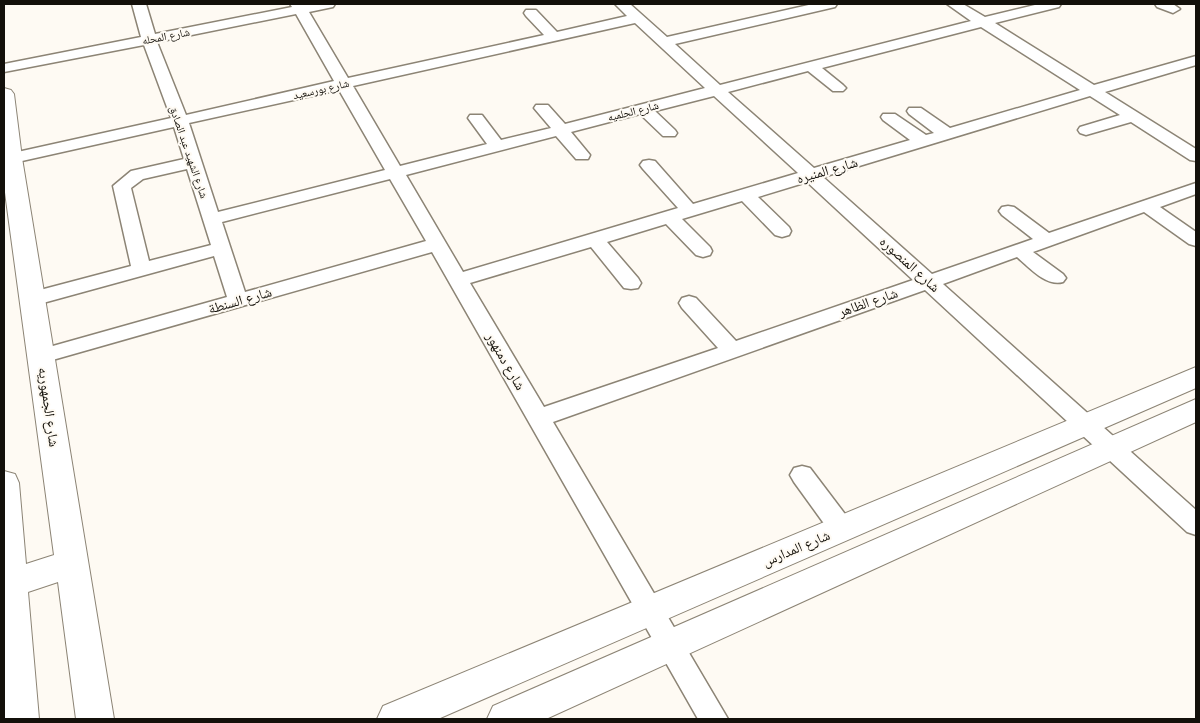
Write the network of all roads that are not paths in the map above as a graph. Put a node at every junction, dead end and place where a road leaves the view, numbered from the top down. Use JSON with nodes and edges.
{"nodes":[{"id":1,"x":139,"y":4,"type":"edge"},
{"id":2,"x":328,"y":4,"type":"edge"},
{"id":3,"x":622,"y":4,"type":"edge"},
{"id":4,"x":830,"y":4,"type":"edge"},
{"id":5,"x":954,"y":4,"type":"edge"},
{"id":6,"x":1054,"y":4,"type":"edge"},
{"id":7,"x":298,"y":6,"type":"edge"},
{"id":8,"x":531,"y":14,"type":"dead end"},
{"id":9,"x":638,"y":18,"type":"junction"},
{"id":10,"x":983,"y":22,"type":"junction"},
{"id":11,"x":554,"y":37,"type":"junction"},
{"id":12,"x":149,"y":39,"type":"junction"},
{"id":13,"x":665,"y":42,"type":"junction"},
{"id":14,"x":1196,"y":60,"type":"edge"},
{"id":15,"x":810,"y":66,"type":"junction"},
{"id":16,"x":4,"y":68,"type":"edge"},
{"id":17,"x":344,"y":84,"type":"junction"},
{"id":18,"x":838,"y":88,"type":"dead end"},
{"id":19,"x":718,"y":90,"type":"junction"},
{"id":20,"x":1093,"y":91,"type":"junction"},
{"id":21,"x":4,"y":94,"type":"edge"},
{"id":22,"x":542,"y":108,"type":"dead end"},
{"id":23,"x":644,"y":108,"type":"junction"},
{"id":24,"x":915,"y":110,"type":"dead end"},
{"id":25,"x":889,"y":116,"type":"dead end"},
{"id":26,"x":1133,"y":116,"type":"junction"},
{"id":27,"x":476,"y":118,"type":"dead end"},
{"id":28,"x":180,"y":121,"type":"junction"},
{"id":29,"x":561,"y":130,"type":"junction"},
{"id":30,"x":1086,"y":130,"type":"dead end"},
{"id":31,"x":669,"y":133,"type":"dead end"},
{"id":32,"x":948,"y":134,"type":"junction"},
{"id":33,"x":923,"y":142,"type":"junction"},
{"id":34,"x":497,"y":146,"type":"junction"},
{"id":35,"x":582,"y":155,"type":"dead end"},
{"id":36,"x":1196,"y":156,"type":"edge"},
{"id":37,"x":7,"y":159,"type":"edge"},
{"id":38,"x":193,"y":162,"type":"junction"},
{"id":39,"x":649,"y":165,"type":"dead end"},
{"id":40,"x":396,"y":172,"type":"junction"},
{"id":41,"x":811,"y":174,"type":"junction"},
{"id":42,"x":1196,"y":188,"type":"edge"},
{"id":43,"x":745,"y":194,"type":"junction"},
{"id":44,"x":1146,"y":205,"type":"junction"},
{"id":45,"x":690,"y":211,"type":"junction"},
{"id":46,"x":1008,"y":211,"type":"dead end"},
{"id":47,"x":670,"y":217,"type":"junction"},
{"id":48,"x":212,"y":219,"type":"junction"},
{"id":49,"x":782,"y":231,"type":"dead end"},
{"id":50,"x":595,"y":239,"type":"junction"},
{"id":51,"x":1048,"y":240,"type":"junction"},
{"id":52,"x":1196,"y":240,"type":"edge"},
{"id":53,"x":438,"y":244,"type":"junction"},
{"id":54,"x":221,"y":248,"type":"junction"},
{"id":55,"x":1019,"y":250,"type":"junction"},
{"id":56,"x":703,"y":251,"type":"dead end"},
{"id":57,"x":141,"y":270,"type":"junction"},
{"id":58,"x":1056,"y":278,"type":"dead end"},
{"id":59,"x":458,"y":280,"type":"junction"},
{"id":60,"x":928,"y":281,"type":"junction"},
{"id":61,"x":632,"y":283,"type":"dead end"},
{"id":62,"x":32,"y":299,"type":"junction"},
{"id":63,"x":238,"y":301,"type":"junction"},
{"id":64,"x":689,"y":303,"type":"dead end"},
{"id":65,"x":732,"y":350,"type":"junction"},
{"id":66,"x":42,"y":356,"type":"junction"},
{"id":67,"x":1196,"y":377,"type":"edge"},
{"id":68,"x":1196,"y":410,"type":"edge"},
{"id":69,"x":539,"y":418,"type":"junction"},
{"id":70,"x":1085,"y":425,"type":"junction"},
{"id":71,"x":1109,"y":447,"type":"junction"},
{"id":72,"x":802,"y":475,"type":"dead end"},
{"id":73,"x":4,"y":483,"type":"edge"},
{"id":74,"x":1196,"y":525,"type":"edge"},
{"id":75,"x":842,"y":529,"type":"junction"},
{"id":76,"x":72,"y":563,"type":"junction"},
{"id":77,"x":12,"y":583,"type":"junction"},
{"id":78,"x":650,"y":610,"type":"junction"},
{"id":79,"x":670,"y":644,"type":"junction"},
{"id":80,"x":20,"y":719,"type":"edge"},
{"id":81,"x":95,"y":719,"type":"edge"},
{"id":82,"x":396,"y":719,"type":"edge"},
{"id":83,"x":506,"y":719,"type":"edge"},
{"id":84,"x":714,"y":719,"type":"edge"}],
"edges":[{"from":1,"to":12,"type":"street","name":"شارع الشهيد عبد الصادق"},
{"from":2,"to":7,"type":"street","name":"شارع المحله"},
{"from":3,"to":9,"type":"street","name":"شارع المنصوره"},
{"from":4,"to":13,"type":"street"},
{"from":5,"to":10,"type":"street"},
{"from":6,"to":10,"type":"street","name":"شارع الحلميه"},
{"from":7,"to":12,"type":"street","name":"شارع المحله"},
{"from":7,"to":17,"type":"street","name":"شارع دمنهور"},
{"from":8,"to":11,"type":"street"},
{"from":9,"to":11,"type":"street","name":"شارع بورسعيد"},
{"from":9,"to":13,"type":"street","name":"شارع المنصوره"},
{"from":10,"to":15,"type":"street","name":"شارع الحلميه"},
{"from":10,"to":20,"type":"street"},
{"from":11,"to":17,"type":"street","name":"شارع بورسعيد"},
{"from":12,"to":16,"type":"street","name":"شارع المحله"},
{"from":12,"to":28,"type":"street","name":"شارع الشهيد عبد الصادق"},
{"from":13,"to":19,"type":"street","name":"شارع المنصوره"},
{"from":14,"to":20,"type":"street","name":"شارع المنيره"},
{"from":15,"to":18,"type":"street"},
{"from":15,"to":19,"type":"street","name":"شارع الحلميه"},
{"from":17,"to":28,"type":"street","name":"شارع بورسعيد"},
{"from":17,"to":40,"type":"street","name":"شارع دمنهور"},
{"from":19,"to":23,"type":"street","name":"شارع الحلميه"},
{"from":19,"to":41,"type":"street","name":"شارع المنصوره"},
{"from":20,"to":26,"type":"street"},
{"from":20,"to":32,"type":"street","name":"شارع المنيره"},
{"from":21,"to":37,"type":"main road","name":"شارع الجمهوريه"},
{"from":22,"to":29,"type":"street"},
{"from":23,"to":29,"type":"street","name":"شارع الحلميه"},
{"from":23,"to":31,"type":"street"},
{"from":24,"to":32,"type":"street"},
{"from":25,"to":33,"type":"street"},
{"from":26,"to":30,"type":"street"},
{"from":26,"to":36,"type":"street"},
{"from":27,"to":34,"type":"street"},
{"from":28,"to":37,"type":"street","name":"شارع بورسعيد"},
{"from":28,"to":38,"type":"street","name":"شارع الشهيد عبد الصادق"},
{"from":29,"to":34,"type":"street","name":"شارع الحلميه"},
{"from":29,"to":35,"type":"street"},
{"from":32,"to":33,"type":"street","name":"شارع المنيره"},
{"from":33,"to":41,"type":"street","name":"شارع المنيره"},
{"from":34,"to":40,"type":"street","name":"شارع الحلميه"},
{"from":37,"to":62,"type":"main road","name":"شارع الجمهوريه"},
{"from":38,"to":48,"type":"street","name":"شارع الشهيد عبد الصادق"},
{"from":38,"to":57,"type":"street"},
{"from":39,"to":45,"type":"street"},
{"from":40,"to":48,"type":"street","name":"شارع الحلميه"},
{"from":40,"to":53,"type":"street","name":"شارع دمنهور"},
{"from":41,"to":43,"type":"street","name":"شارع المنيره"},
{"from":41,"to":60,"type":"street","name":"شارع المنصوره"},
{"from":42,"to":44,"type":"street","name":"شارع الظاهر"},
{"from":43,"to":45,"type":"street","name":"شارع المنيره"},
{"from":43,"to":49,"type":"street"},
{"from":44,"to":51,"type":"street","name":"شارع الظاهر"},
{"from":44,"to":52,"type":"street"},
{"from":45,"to":47,"type":"street","name":"شارع المنيره"},
{"from":46,"to":51,"type":"street"},
{"from":47,"to":50,"type":"street","name":"شارع المنيره"},
{"from":47,"to":56,"type":"street"},
{"from":48,"to":54,"type":"street","name":"شارع الشهيد عبد الصادق"},
{"from":50,"to":59,"type":"street","name":"شارع المنيره"},
{"from":50,"to":61,"type":"street"},
{"from":51,"to":55,"type":"street","name":"شارع الظاهر"},
{"from":53,"to":59,"type":"street","name":"شارع دمنهور"},
{"from":53,"to":63,"type":"street","name":"شارع السنطة"},
{"from":54,"to":57,"type":"street"},
{"from":54,"to":63,"type":"street","name":"شارع الشهيد عبد الصادق"},
{"from":55,"to":58,"type":"street"},
{"from":55,"to":60,"type":"street","name":"شارع الظاهر"},
{"from":57,"to":62,"type":"street"},
{"from":59,"to":69,"type":"street","name":"شارع دمنهور"},
{"from":60,"to":65,"type":"street","name":"شارع الظاهر"},
{"from":60,"to":70,"type":"street","name":"شارع المنصوره"},
{"from":62,"to":66,"type":"main road","name":"شارع الجمهوريه"},
{"from":63,"to":66,"type":"street","name":"شارع السنطة"},
{"from":64,"to":65,"type":"street"},
{"from":65,"to":69,"type":"street","name":"شارع الظاهر"},
{"from":66,"to":76,"type":"main road","name":"شارع الجمهوريه"},
{"from":67,"to":70,"type":"main road","name":"شارع المدارس"},
{"from":68,"to":71,"type":"main road"},
{"from":69,"to":78,"type":"street","name":"شارع دمنهور"},
{"from":70,"to":71,"type":"street","name":"شارع المنصوره"},
{"from":70,"to":75,"type":"main road","name":"شارع المدارس"},
{"from":71,"to":74,"type":"street","name":"شارع المنصوره"},
{"from":71,"to":79,"type":"main road"},
{"from":72,"to":75,"type":"street"},
{"from":73,"to":77,"type":"main road"},
{"from":75,"to":78,"type":"main road","name":"شارع المدارس"},
{"from":76,"to":77,"type":"main road"},
{"from":76,"to":81,"type":"main road","name":"شارع الجمهوريه"},
{"from":77,"to":80,"type":"main road"},
{"from":78,"to":79,"type":"street","name":"شارع دمنهور"},
{"from":78,"to":82,"type":"main road","name":"شارع المدارس"},
{"from":79,"to":83,"type":"main road"},
{"from":79,"to":84,"type":"street","name":"شارع دمنهور"}]}
